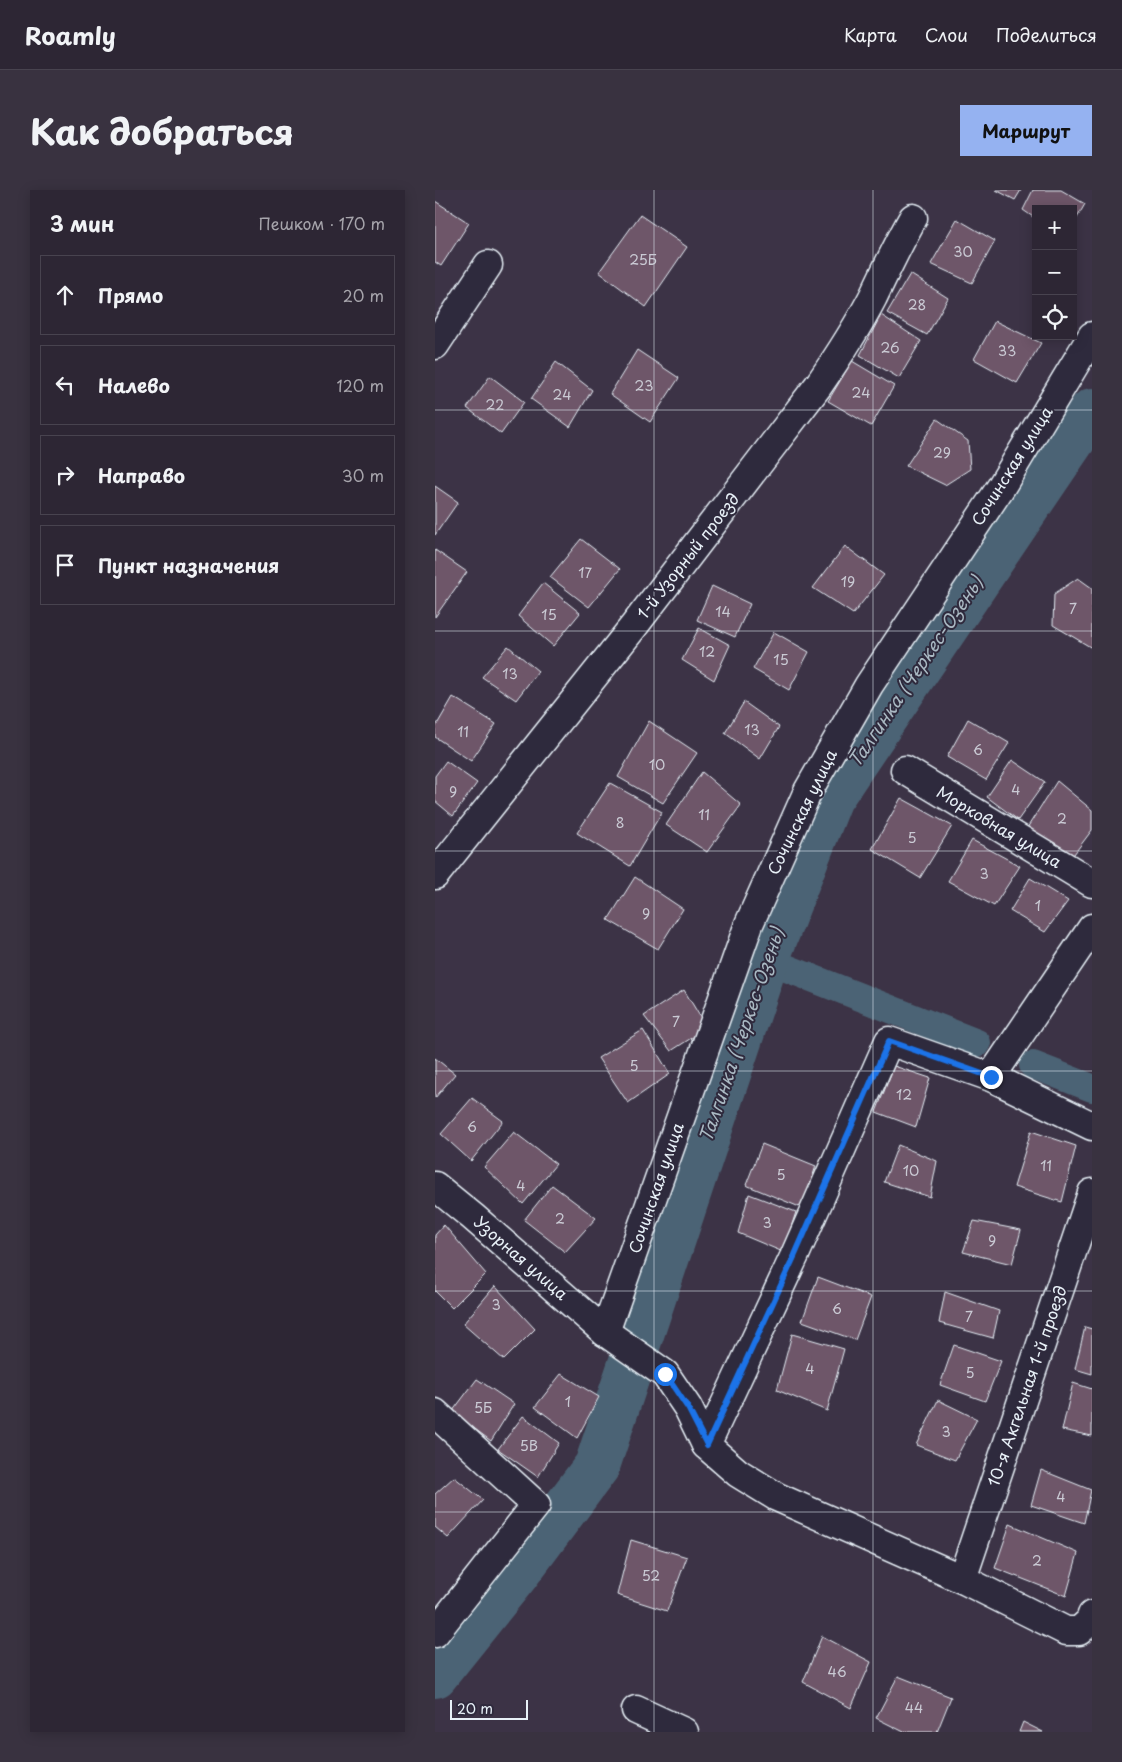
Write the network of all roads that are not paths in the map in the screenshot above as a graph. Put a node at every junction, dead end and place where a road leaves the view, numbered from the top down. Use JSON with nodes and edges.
{"nodes":[{"id":1,"x":913,"y":218,"type":"dead end"},
{"id":2,"x":488,"y":265,"type":"dead end"},
{"id":3,"x":1092,"y":336,"type":"edge"},
{"id":4,"x":435,"y":345,"type":"edge"},
{"id":5,"x":905,"y":770,"type":"dead end"},
{"id":6,"x":435,"y":875,"type":"edge"},
{"id":7,"x":1092,"y":883,"type":"edge"},
{"id":8,"x":1092,"y":928,"type":"edge"},
{"id":9,"x":991,"y":1077,"type":"junction"},
{"id":10,"x":1092,"y":1126,"type":"edge"},
{"id":11,"x":435,"y":1186,"type":"edge"},
{"id":12,"x":1092,"y":1193,"type":"edge"},
{"id":13,"x":605,"y":1332,"type":"junction"},
{"id":14,"x":435,"y":1413,"type":"edge"},
{"id":15,"x":707,"y":1445,"type":"junction"},
{"id":16,"x":962,"y":1578,"type":"junction"},
{"id":17,"x":1092,"y":1615,"type":"edge"},
{"id":18,"x":435,"y":1633,"type":"edge"},
{"id":19,"x":636,"y":1710,"type":"dead end"},
{"id":20,"x":684,"y":1732,"type":"edge"}],
"edges":[{"from":1,"to":6,"type":"street","name":"1-й Узорный проезд"},
{"from":2,"to":4,"type":"street"},
{"from":3,"to":13,"type":"street","name":"Сочинская улица"},
{"from":5,"to":7,"type":"street","name":"Морковная улица"},
{"from":8,"to":9,"type":"street"},
{"from":9,"to":10,"type":"street"},
{"from":9,"to":15,"type":"street"},
{"from":11,"to":13,"type":"street","name":"Узорная улица"},
{"from":12,"to":16,"type":"street","name":"10-я Акгельная 1-й проезд"},
{"from":13,"to":15,"type":"street","name":"Узорная улица"},
{"from":14,"to":18,"type":"street"},
{"from":15,"to":16,"type":"street"},
{"from":16,"to":17,"type":"street"},
{"from":19,"to":20,"type":"street"}]}
